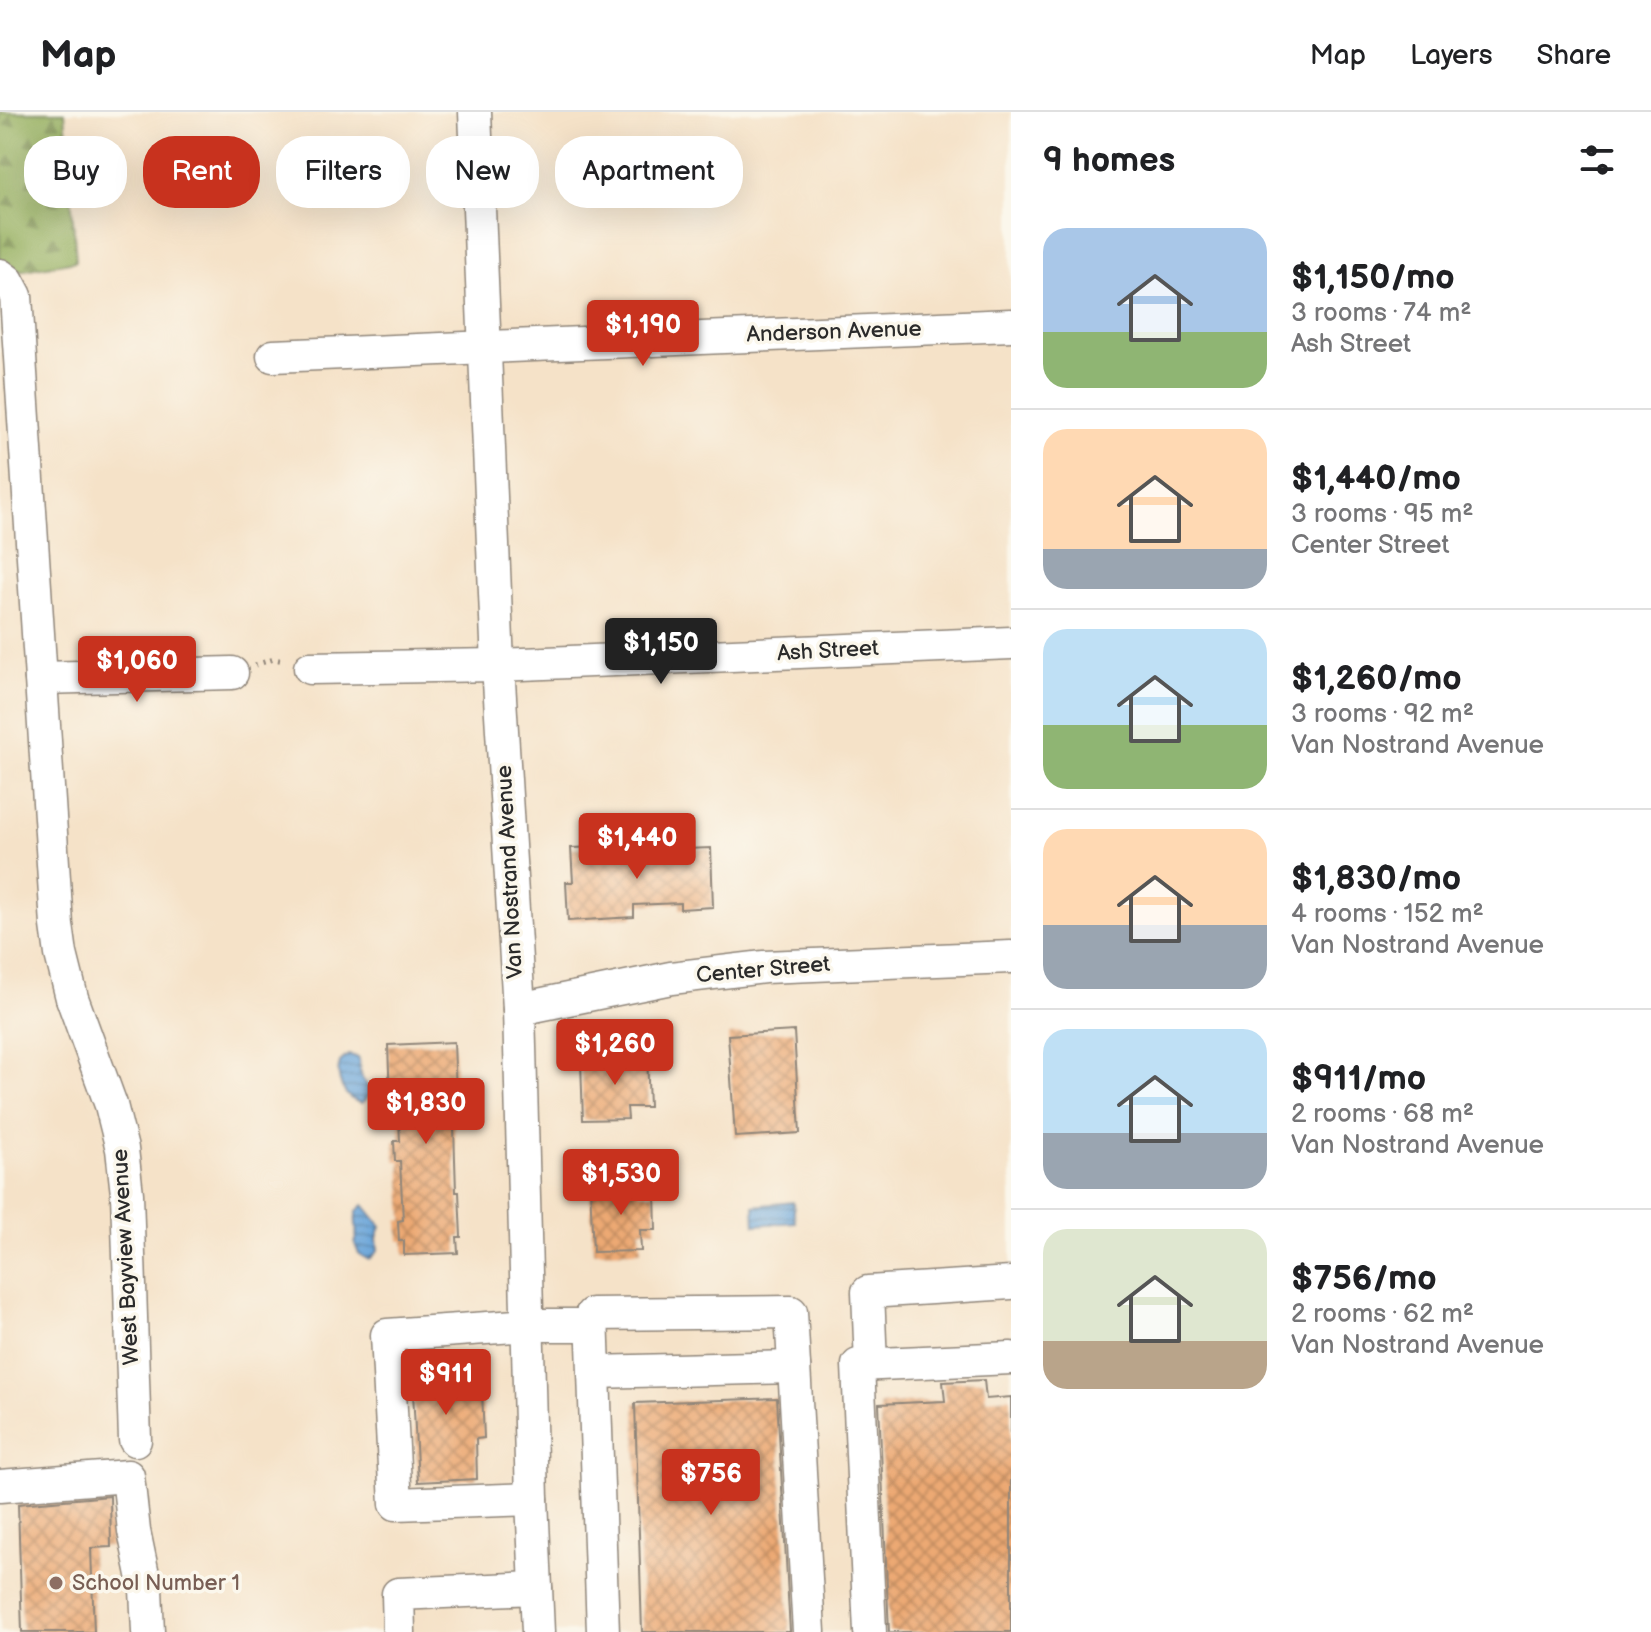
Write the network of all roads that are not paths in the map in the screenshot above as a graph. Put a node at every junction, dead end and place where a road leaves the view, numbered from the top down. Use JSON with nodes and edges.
{"nodes":[{"id":1,"x":475,"y":112,"type":"edge"},
{"id":2,"x":0,"y":275,"type":"edge"},
{"id":3,"x":1011,"y":325,"type":"edge"},
{"id":4,"x":485,"y":347,"type":"junction"},
{"id":5,"x":273,"y":356,"type":"dead end"},
{"id":6,"x":1011,"y":643,"type":"edge"},
{"id":7,"x":498,"y":665,"type":"junction"},
{"id":8,"x":310,"y":668,"type":"road end"},
{"id":9,"x":232,"y":673,"type":"road end"},
{"id":10,"x":41,"y":678,"type":"junction"},
{"id":11,"x":1011,"y":957,"type":"edge"},
{"id":12,"x":519,"y":1009,"type":"junction"},
{"id":13,"x":1011,"y":1283,"type":"edge"},
{"id":14,"x":529,"y":1325,"type":"junction"},
{"id":15,"x":593,"y":1325,"type":"junction"},
{"id":16,"x":1011,"y":1358,"type":"edge"},
{"id":17,"x":864,"y":1365,"type":"junction"},
{"id":18,"x":794,"y":1367,"type":"junction"},
{"id":19,"x":594,"y":1372,"type":"junction"},
{"id":20,"x":135,"y":1440,"type":"dead end"},
{"id":21,"x":0,"y":1486,"type":"edge"},
{"id":22,"x":532,"y":1499,"type":"junction"},
{"id":23,"x":536,"y":1588,"type":"junction"},
{"id":24,"x":148,"y":1632,"type":"edge"},
{"id":25,"x":399,"y":1632,"type":"edge"},
{"id":26,"x":538,"y":1632,"type":"edge"},
{"id":27,"x":603,"y":1632,"type":"edge"},
{"id":28,"x":809,"y":1632,"type":"edge"},
{"id":29,"x":870,"y":1632,"type":"edge"}],
"edges":[{"from":1,"to":4,"type":"street","name":"Van Nostrand Avenue"},
{"from":2,"to":10,"type":"street","name":"West Bayview Avenue"},
{"from":3,"to":4,"type":"street","name":"Anderson Avenue"},
{"from":4,"to":5,"type":"street","name":"Anderson Avenue"},
{"from":4,"to":7,"type":"street","name":"Van Nostrand Avenue"},
{"from":6,"to":7,"type":"street","name":"Ash Street"},
{"from":7,"to":8,"type":"street","name":"Ash Street"},
{"from":7,"to":12,"type":"street","name":"Van Nostrand Avenue"},
{"from":9,"to":10,"type":"street"},
{"from":10,"to":20,"type":"street","name":"West Bayview Avenue"},
{"from":11,"to":12,"type":"street","name":"Center Street"},
{"from":12,"to":14,"type":"street","name":"Van Nostrand Avenue"},
{"from":13,"to":17,"type":"street"},
{"from":14,"to":15,"type":"street"},
{"from":14,"to":22,"type":"street","name":"Van Nostrand Avenue"},
{"from":14,"to":22,"type":"street"},
{"from":15,"to":18,"type":"street"},
{"from":15,"to":19,"type":"street"},
{"from":16,"to":17,"type":"street"},
{"from":17,"to":29,"type":"street"},
{"from":18,"to":19,"type":"street"},
{"from":18,"to":28,"type":"street"},
{"from":19,"to":27,"type":"street"},
{"from":21,"to":24,"type":"street"},
{"from":22,"to":23,"type":"street","name":"Van Nostrand Avenue"},
{"from":23,"to":25,"type":"street"},
{"from":23,"to":26,"type":"street","name":"Van Nostrand Avenue"}]}
